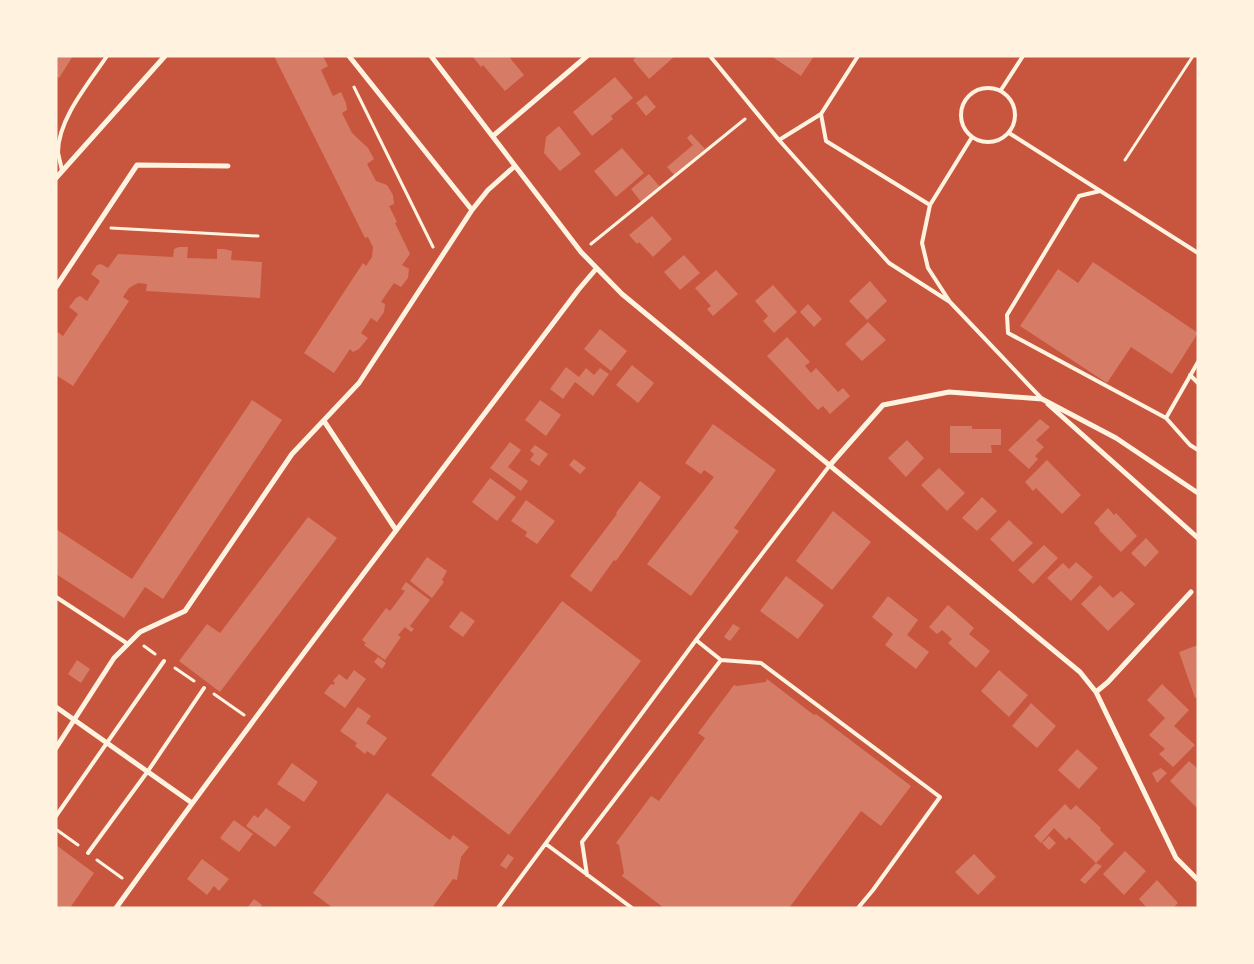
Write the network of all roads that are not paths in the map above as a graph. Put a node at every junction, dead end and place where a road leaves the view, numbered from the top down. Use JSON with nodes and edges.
{"nodes":[{"id":1,"x":107,"y":56,"type":"edge"},
{"id":2,"x":165,"y":56,"type":"edge"},
{"id":3,"x":431,"y":56,"type":"edge"},
{"id":4,"x":587,"y":56,"type":"edge"},
{"id":5,"x":710,"y":56,"type":"edge"},
{"id":6,"x":858,"y":56,"type":"edge"},
{"id":7,"x":1023,"y":56,"type":"edge"},
{"id":8,"x":351,"y":58,"type":"edge"},
{"id":9,"x":1001,"y":90,"type":"junction"},
{"id":10,"x":821,"y":114,"type":"junction"},
{"id":11,"x":1009,"y":133,"type":"junction"},
{"id":12,"x":493,"y":136,"type":"junction"},
{"id":13,"x":972,"y":137,"type":"junction"},
{"id":14,"x":779,"y":140,"type":"junction"},
{"id":15,"x":228,"y":166,"type":"dead end"},
{"id":16,"x":515,"y":166,"type":"junction"},
{"id":17,"x":62,"y":171,"type":"junction"},
{"id":18,"x":56,"y":178,"type":"edge"},
{"id":19,"x":1100,"y":191,"type":"junction"},
{"id":20,"x":930,"y":205,"type":"junction"},
{"id":21,"x":472,"y":210,"type":"junction"},
{"id":22,"x":1198,"y":252,"type":"edge"},
{"id":23,"x":596,"y":269,"type":"junction"},
{"id":24,"x":56,"y":287,"type":"edge"},
{"id":25,"x":950,"y":302,"type":"junction"},
{"id":26,"x":1198,"y":362,"type":"edge"},
{"id":27,"x":1190,"y":375,"type":"junction"},
{"id":28,"x":1198,"y":383,"type":"edge"},
{"id":29,"x":1042,"y":399,"type":"junction"},
{"id":30,"x":1166,"y":418,"type":"junction"},
{"id":31,"x":324,"y":421,"type":"junction"},
{"id":32,"x":1198,"y":450,"type":"edge"},
{"id":33,"x":830,"y":465,"type":"junction"},
{"id":34,"x":1198,"y":493,"type":"edge"},
{"id":35,"x":396,"y":530,"type":"junction"},
{"id":36,"x":1198,"y":538,"type":"edge"},
{"id":37,"x":1191,"y":592,"type":"dead end"},
{"id":38,"x":56,"y":597,"type":"edge"},
{"id":39,"x":696,"y":640,"type":"junction"},
{"id":40,"x":128,"y":644,"type":"junction"},
{"id":41,"x":721,"y":660,"type":"junction"},
{"id":42,"x":164,"y":661,"type":"dead end"},
{"id":43,"x":204,"y":688,"type":"dead end"},
{"id":44,"x":1096,"y":692,"type":"junction"},
{"id":45,"x":56,"y":707,"type":"edge"},
{"id":46,"x":75,"y":719,"type":"junction"},
{"id":47,"x":108,"y":742,"type":"junction"},
{"id":48,"x":56,"y":748,"type":"edge"},
{"id":49,"x":148,"y":771,"type":"junction"},
{"id":50,"x":192,"y":803,"type":"junction"},
{"id":51,"x":56,"y":816,"type":"edge"},
{"id":52,"x":546,"y":844,"type":"junction"},
{"id":53,"x":88,"y":853,"type":"dead end"},
{"id":54,"x":587,"y":875,"type":"junction"},
{"id":55,"x":1198,"y":880,"type":"edge"},
{"id":56,"x":116,"y":908,"type":"edge"},
{"id":57,"x":498,"y":908,"type":"edge"},
{"id":58,"x":632,"y":908,"type":"edge"},
{"id":59,"x":858,"y":908,"type":"edge"}],
"edges":[{"from":1,"to":17,"type":"lane"},
{"from":2,"to":17,"type":"street"},
{"from":3,"to":12,"type":"street"},
{"from":4,"to":12,"type":"street"},
{"from":5,"to":14,"type":"lane"},
{"from":6,"to":10,"type":"lane"},
{"from":7,"to":9,"type":"lane"},
{"from":8,"to":21,"type":"street"},
{"from":9,"to":11,"type":"lane"},
{"from":9,"to":13,"type":"lane"},
{"from":10,"to":14,"type":"lane"},
{"from":10,"to":20,"type":"lane"},
{"from":11,"to":13,"type":"lane"},
{"from":11,"to":19,"type":"lane"},
{"from":12,"to":16,"type":"street"},
{"from":13,"to":20,"type":"lane"},
{"from":14,"to":25,"type":"lane"},
{"from":15,"to":24,"type":"street"},
{"from":16,"to":21,"type":"street"},
{"from":16,"to":23,"type":"street"},
{"from":17,"to":18,"type":"street"},
{"from":19,"to":22,"type":"lane"},
{"from":19,"to":30,"type":"lane"},
{"from":20,"to":25,"type":"lane"},
{"from":21,"to":31,"type":"street"},
{"from":23,"to":33,"type":"street"},
{"from":23,"to":35,"type":"street"},
{"from":25,"to":29,"type":"lane"},
{"from":26,"to":27,"type":"lane"},
{"from":27,"to":28,"type":"lane"},
{"from":27,"to":30,"type":"lane"},
{"from":29,"to":33,"type":"street"},
{"from":29,"to":34,"type":"street"},
{"from":29,"to":36,"type":"street"},
{"from":30,"to":32,"type":"lane"},
{"from":31,"to":35,"type":"street"},
{"from":31,"to":40,"type":"street"},
{"from":33,"to":39,"type":"lane"},
{"from":33,"to":44,"type":"street"},
{"from":35,"to":50,"type":"street"},
{"from":37,"to":44,"type":"street"},
{"from":38,"to":40,"type":"lane"},
{"from":39,"to":41,"type":"lane"},
{"from":39,"to":52,"type":"lane"},
{"from":40,"to":46,"type":"street"},
{"from":41,"to":54,"type":"lane"},
{"from":41,"to":59,"type":"lane"},
{"from":42,"to":47,"type":"lane"},
{"from":43,"to":49,"type":"lane"},
{"from":44,"to":55,"type":"street"},
{"from":45,"to":46,"type":"street"},
{"from":46,"to":47,"type":"street"},
{"from":46,"to":48,"type":"street"},
{"from":47,"to":49,"type":"street"},
{"from":47,"to":51,"type":"lane"},
{"from":49,"to":50,"type":"street"},
{"from":49,"to":53,"type":"lane"},
{"from":50,"to":56,"type":"street"},
{"from":52,"to":54,"type":"lane"},
{"from":52,"to":57,"type":"lane"},
{"from":54,"to":58,"type":"lane"}]}
